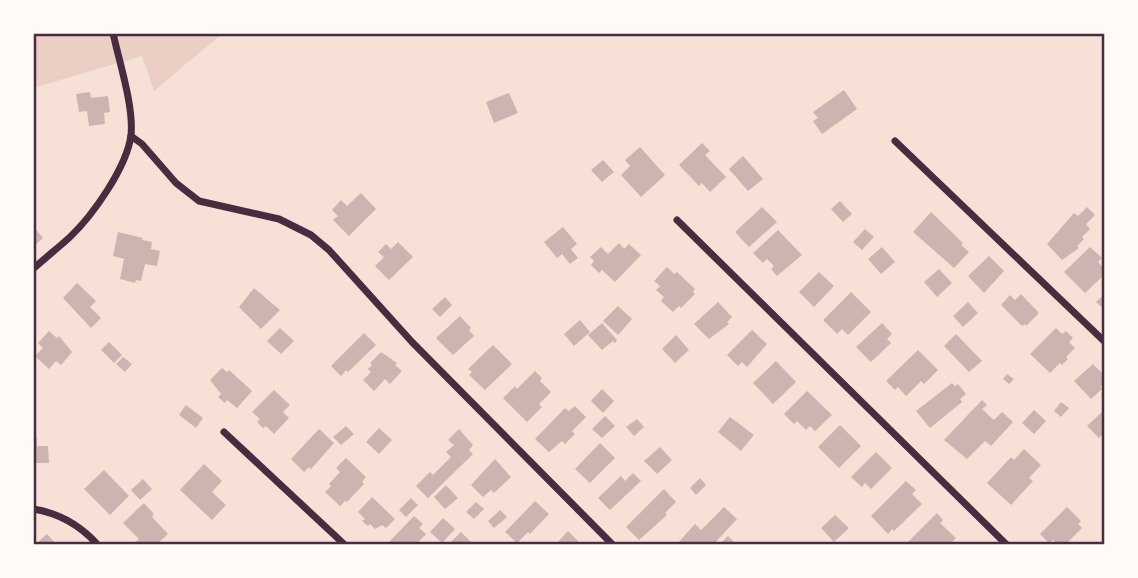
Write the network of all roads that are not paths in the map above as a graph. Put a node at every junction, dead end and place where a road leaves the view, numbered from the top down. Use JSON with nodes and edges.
{"nodes":[{"id":1,"x":113,"y":33,"type":"edge"},
{"id":2,"x":131,"y":136,"type":"junction"},
{"id":3,"x":895,"y":141,"type":"dead end"},
{"id":4,"x":677,"y":220,"type":"dead end"},
{"id":5,"x":33,"y":269,"type":"edge"},
{"id":6,"x":1105,"y":342,"type":"edge"},
{"id":7,"x":224,"y":432,"type":"dead end"},
{"id":8,"x":33,"y":509,"type":"edge"},
{"id":9,"x":98,"y":545,"type":"edge"},
{"id":10,"x":345,"y":545,"type":"edge"},
{"id":11,"x":613,"y":545,"type":"edge"},
{"id":12,"x":1007,"y":545,"type":"edge"}],
"edges":[{"from":1,"to":2,"type":"street"},
{"from":2,"to":5,"type":"street"},
{"from":2,"to":11,"type":"street"},
{"from":3,"to":6,"type":"street"},
{"from":4,"to":12,"type":"street"},
{"from":7,"to":10,"type":"street"},
{"from":8,"to":9,"type":"street"}]}
